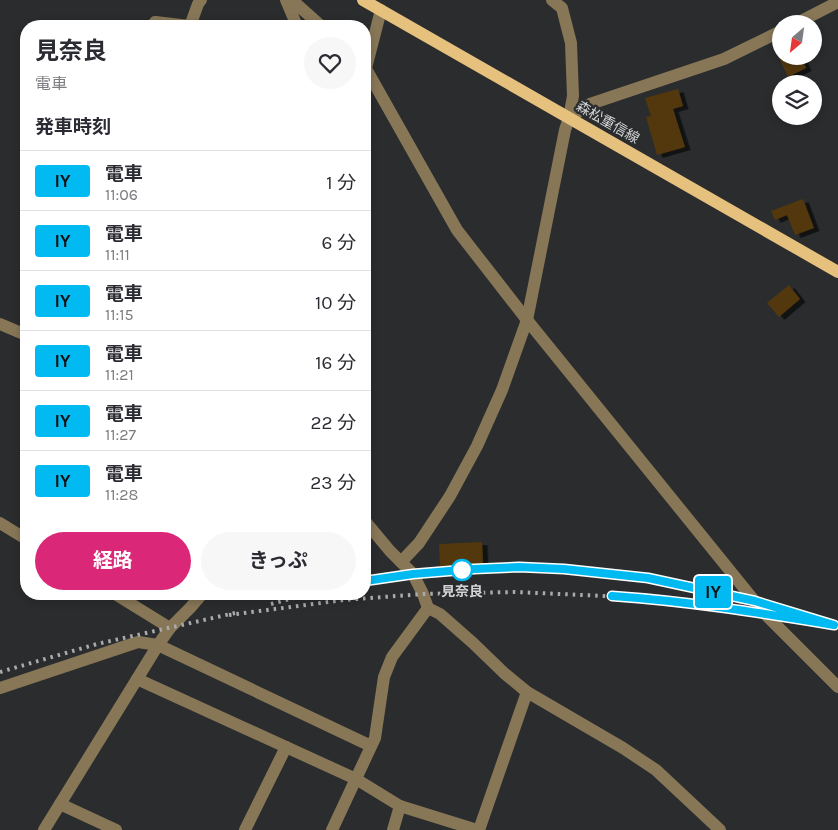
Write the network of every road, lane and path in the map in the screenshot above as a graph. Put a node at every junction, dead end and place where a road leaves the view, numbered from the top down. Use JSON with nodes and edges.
{"nodes":[{"id":1,"x":201,"y":0,"type":"edge"},
{"id":2,"x":286,"y":0,"type":"edge"},
{"id":3,"x":292,"y":0,"type":"edge"},
{"id":4,"x":363,"y":0,"type":"edge"},
{"id":5,"x":552,"y":0,"type":"edge"},
{"id":6,"x":838,"y":2,"type":"edge"},
{"id":7,"x":381,"y":10,"type":"junction"},
{"id":8,"x":813,"y":15,"type":"edge"},
{"id":9,"x":192,"y":20,"type":"edge"},
{"id":10,"x":294,"y":20,"type":"edge"},
{"id":11,"x":314,"y":20,"type":"edge"},
{"id":12,"x":772,"y":35,"type":"edge"},
{"id":13,"x":371,"y":47,"type":"edge"},
{"id":14,"x":371,"y":80,"type":"edge"},
{"id":15,"x":570,"y":118,"type":"junction"},
{"id":16,"x":838,"y":272,"type":"edge"},
{"id":17,"x":527,"y":320,"type":"junction"},
{"id":18,"x":0,"y":324,"type":"edge"},
{"id":19,"x":20,"y":330,"type":"edge"},
{"id":20,"x":0,"y":523,"type":"edge"},
{"id":21,"x":371,"y":528,"type":"edge"},
{"id":22,"x":20,"y":535,"type":"edge"},
{"id":23,"x":401,"y":562,"type":"junction"},
{"id":24,"x":125,"y":600,"type":"edge"},
{"id":25,"x":197,"y":600,"type":"edge"},
{"id":26,"x":428,"y":608,"type":"junction"},
{"id":27,"x":170,"y":628,"type":"junction"},
{"id":28,"x":158,"y":645,"type":"junction"},
{"id":29,"x":137,"y":679,"type":"junction"},
{"id":30,"x":838,"y":686,"type":"edge"},
{"id":31,"x":0,"y":688,"type":"edge"},
{"id":32,"x":527,"y":692,"type":"junction"},
{"id":33,"x":371,"y":746,"type":"junction"},
{"id":34,"x":286,"y":747,"type":"junction"},
{"id":35,"x":356,"y":779,"type":"junction"},
{"id":36,"x":60,"y":804,"type":"junction"},
{"id":37,"x":400,"y":806,"type":"junction"},
{"id":38,"x":44,"y":830,"type":"edge"},
{"id":39,"x":116,"y":830,"type":"edge"},
{"id":40,"x":245,"y":830,"type":"edge"},
{"id":41,"x":332,"y":830,"type":"edge"},
{"id":42,"x":393,"y":830,"type":"edge"},
{"id":43,"x":478,"y":830,"type":"edge"},
{"id":44,"x":720,"y":830,"type":"edge"}],
"edges":[{"from":1,"to":9,"type":"street"},
{"from":2,"to":10,"type":"street"},
{"from":3,"to":11,"type":"street"},
{"from":4,"to":7,"type":"main road","name":"森松重信線"},
{"from":5,"to":15,"type":"street"},
{"from":6,"to":8,"type":"street"},
{"from":7,"to":13,"type":"street"},
{"from":7,"to":15,"type":"main road","name":"森松重信線"},
{"from":12,"to":15,"type":"street"},
{"from":14,"to":17,"type":"street"},
{"from":15,"to":16,"type":"main road","name":"森松重信線"},
{"from":15,"to":17,"type":"street"},
{"from":17,"to":23,"type":"street"},
{"from":17,"to":30,"type":"street"},
{"from":18,"to":19,"type":"street"},
{"from":20,"to":22,"type":"street"},
{"from":21,"to":23,"type":"street"},
{"from":23,"to":26,"type":"street"},
{"from":24,"to":27,"type":"street"},
{"from":25,"to":27,"type":"street"},
{"from":26,"to":32,"type":"street"},
{"from":26,"to":33,"type":"street"},
{"from":27,"to":28,"type":"street"},
{"from":28,"to":29,"type":"street"},
{"from":28,"to":31,"type":"street"},
{"from":28,"to":33,"type":"street"},
{"from":29,"to":34,"type":"street"},
{"from":29,"to":36,"type":"street"},
{"from":32,"to":43,"type":"street"},
{"from":32,"to":44,"type":"street"},
{"from":33,"to":35,"type":"street"},
{"from":34,"to":35,"type":"street"},
{"from":34,"to":40,"type":"street"},
{"from":35,"to":37,"type":"street"},
{"from":35,"to":41,"type":"street"},
{"from":36,"to":38,"type":"street"},
{"from":36,"to":39,"type":"street"},
{"from":37,"to":42,"type":"street"},
{"from":37,"to":43,"type":"street"}]}
